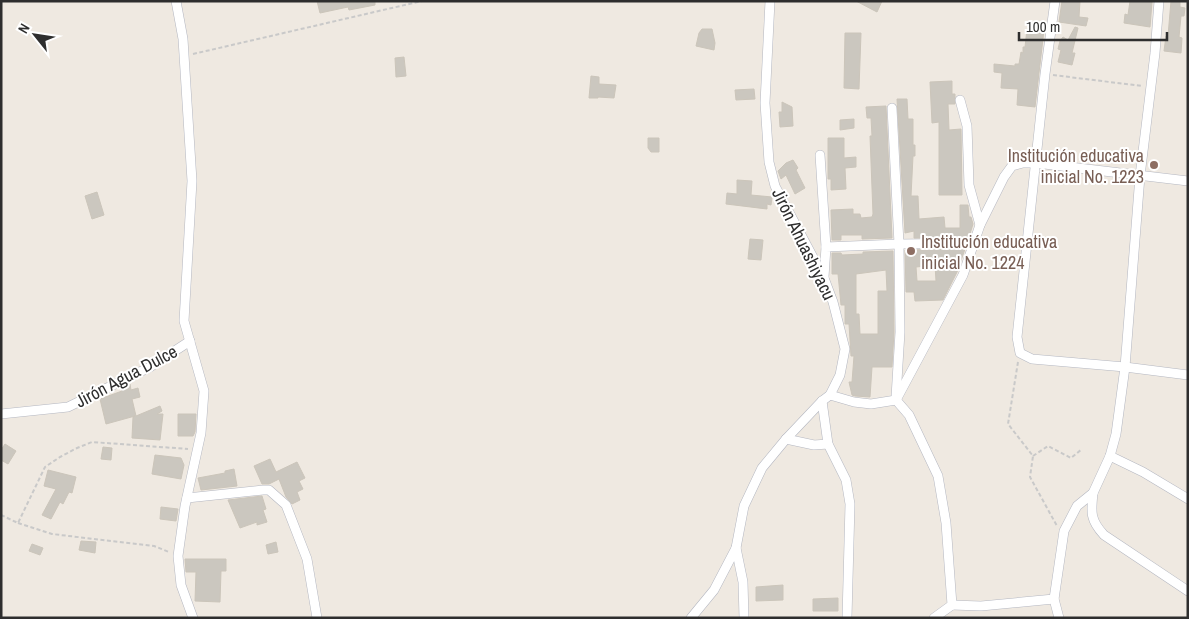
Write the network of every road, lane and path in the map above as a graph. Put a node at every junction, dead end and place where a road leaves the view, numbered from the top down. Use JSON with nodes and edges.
{"nodes":[{"id":1,"x":176,"y":1,"type":"edge"},
{"id":2,"x":422,"y":1,"type":"edge"},
{"id":3,"x":770,"y":1,"type":"edge"},
{"id":4,"x":1055,"y":1,"type":"edge"},
{"id":5,"x":1159,"y":1,"type":"edge"},
{"id":6,"x":184,"y":56,"type":"junction"},
{"id":7,"x":1045,"y":74,"type":"junction"},
{"id":8,"x":1151,"y":87,"type":"junction"},
{"id":9,"x":960,"y":100,"type":"dead end"},
{"id":10,"x":892,"y":108,"type":"dead end"},
{"id":11,"x":820,"y":154,"type":"dead end"},
{"id":12,"x":1036,"y":163,"type":"junction"},
{"id":13,"x":1140,"y":176,"type":"junction"},
{"id":14,"x":1188,"y":181,"type":"edge"},
{"id":15,"x":980,"y":225,"type":"junction"},
{"id":16,"x":899,"y":244,"type":"junction"},
{"id":17,"x":975,"y":244,"type":"junction"},
{"id":18,"x":826,"y":247,"type":"junction"},
{"id":19,"x":824,"y":278,"type":"junction"},
{"id":20,"x":190,"y":341,"type":"junction"},
{"id":21,"x":1020,"y":353,"type":"junction"},
{"id":22,"x":1125,"y":366,"type":"junction"},
{"id":23,"x":1188,"y":375,"type":"edge"},
{"id":24,"x":830,"y":395,"type":"junction"},
{"id":25,"x":896,"y":400,"type":"junction"},
{"id":26,"x":822,"y":401,"type":"junction"},
{"id":27,"x":1,"y":414,"type":"edge"},
{"id":28,"x":786,"y":439,"type":"junction"},
{"id":29,"x":828,"y":444,"type":"junction"},
{"id":30,"x":1082,"y":449,"type":"dead end"},
{"id":31,"x":198,"y":450,"type":"junction"},
{"id":32,"x":1034,"y":456,"type":"junction"},
{"id":33,"x":1110,"y":456,"type":"junction"},
{"id":34,"x":1093,"y":493,"type":"junction"},
{"id":35,"x":187,"y":498,"type":"junction"},
{"id":36,"x":1188,"y":499,"type":"edge"},
{"id":37,"x":1,"y":516,"type":"edge"},
{"id":38,"x":18,"y":523,"type":"junction"},
{"id":39,"x":1058,"y":532,"type":"dead end"},
{"id":40,"x":736,"y":548,"type":"junction"},
{"id":41,"x":178,"y":556,"type":"junction"},
{"id":42,"x":1188,"y":591,"type":"edge"},
{"id":43,"x":1054,"y":599,"type":"junction"},
{"id":44,"x":952,"y":605,"type":"junction"},
{"id":45,"x":193,"y":618,"type":"edge"},
{"id":46,"x":317,"y":618,"type":"edge"},
{"id":47,"x":691,"y":618,"type":"edge"},
{"id":48,"x":744,"y":618,"type":"edge"},
{"id":49,"x":847,"y":618,"type":"edge"},
{"id":50,"x":934,"y":618,"type":"edge"},
{"id":51,"x":1059,"y":618,"type":"edge"}],
"edges":[{"from":1,"to":6,"type":"street"},
{"from":2,"to":6,"type":"path"},
{"from":3,"to":19,"type":"street","name":"Jirón Ahuashiyacu"},
{"from":4,"to":7,"type":"street"},
{"from":5,"to":8,"type":"street"},
{"from":6,"to":20,"type":"street"},
{"from":7,"to":8,"type":"path"},
{"from":7,"to":12,"type":"street"},
{"from":8,"to":13,"type":"street"},
{"from":9,"to":15,"type":"street"},
{"from":10,"to":16,"type":"street"},
{"from":11,"to":18,"type":"street"},
{"from":12,"to":13,"type":"street"},
{"from":12,"to":15,"type":"street"},
{"from":12,"to":21,"type":"street"},
{"from":13,"to":14,"type":"street"},
{"from":13,"to":22,"type":"street"},
{"from":15,"to":17,"type":"street"},
{"from":16,"to":17,"type":"street"},
{"from":16,"to":18,"type":"street"},
{"from":16,"to":25,"type":"street"},
{"from":17,"to":25,"type":"street"},
{"from":18,"to":19,"type":"street"},
{"from":19,"to":24,"type":"street","name":"Jirón Ahuashiyacu"},
{"from":20,"to":27,"type":"street","name":"Jirón Agua Dulce"},
{"from":20,"to":31,"type":"street"},
{"from":21,"to":22,"type":"street"},
{"from":21,"to":32,"type":"path"},
{"from":22,"to":23,"type":"street"},
{"from":22,"to":33,"type":"street"},
{"from":24,"to":25,"type":"street"},
{"from":24,"to":26,"type":"street"},
{"from":25,"to":44,"type":"street"},
{"from":26,"to":28,"type":"street"},
{"from":26,"to":29,"type":"street"},
{"from":28,"to":29,"type":"street"},
{"from":28,"to":40,"type":"street"},
{"from":29,"to":49,"type":"street"},
{"from":30,"to":32,"type":"path"},
{"from":31,"to":35,"type":"street"},
{"from":31,"to":38,"type":"path"},
{"from":32,"to":39,"type":"path"},
{"from":33,"to":34,"type":"street"},
{"from":33,"to":36,"type":"street"},
{"from":34,"to":42,"type":"street"},
{"from":34,"to":43,"type":"street"},
{"from":35,"to":41,"type":"street"},
{"from":35,"to":46,"type":"street"},
{"from":37,"to":38,"type":"path"},
{"from":38,"to":41,"type":"path"},
{"from":40,"to":47,"type":"street"},
{"from":40,"to":48,"type":"street"},
{"from":41,"to":45,"type":"street"},
{"from":43,"to":44,"type":"street"},
{"from":43,"to":51,"type":"street"},
{"from":44,"to":50,"type":"street"}]}
